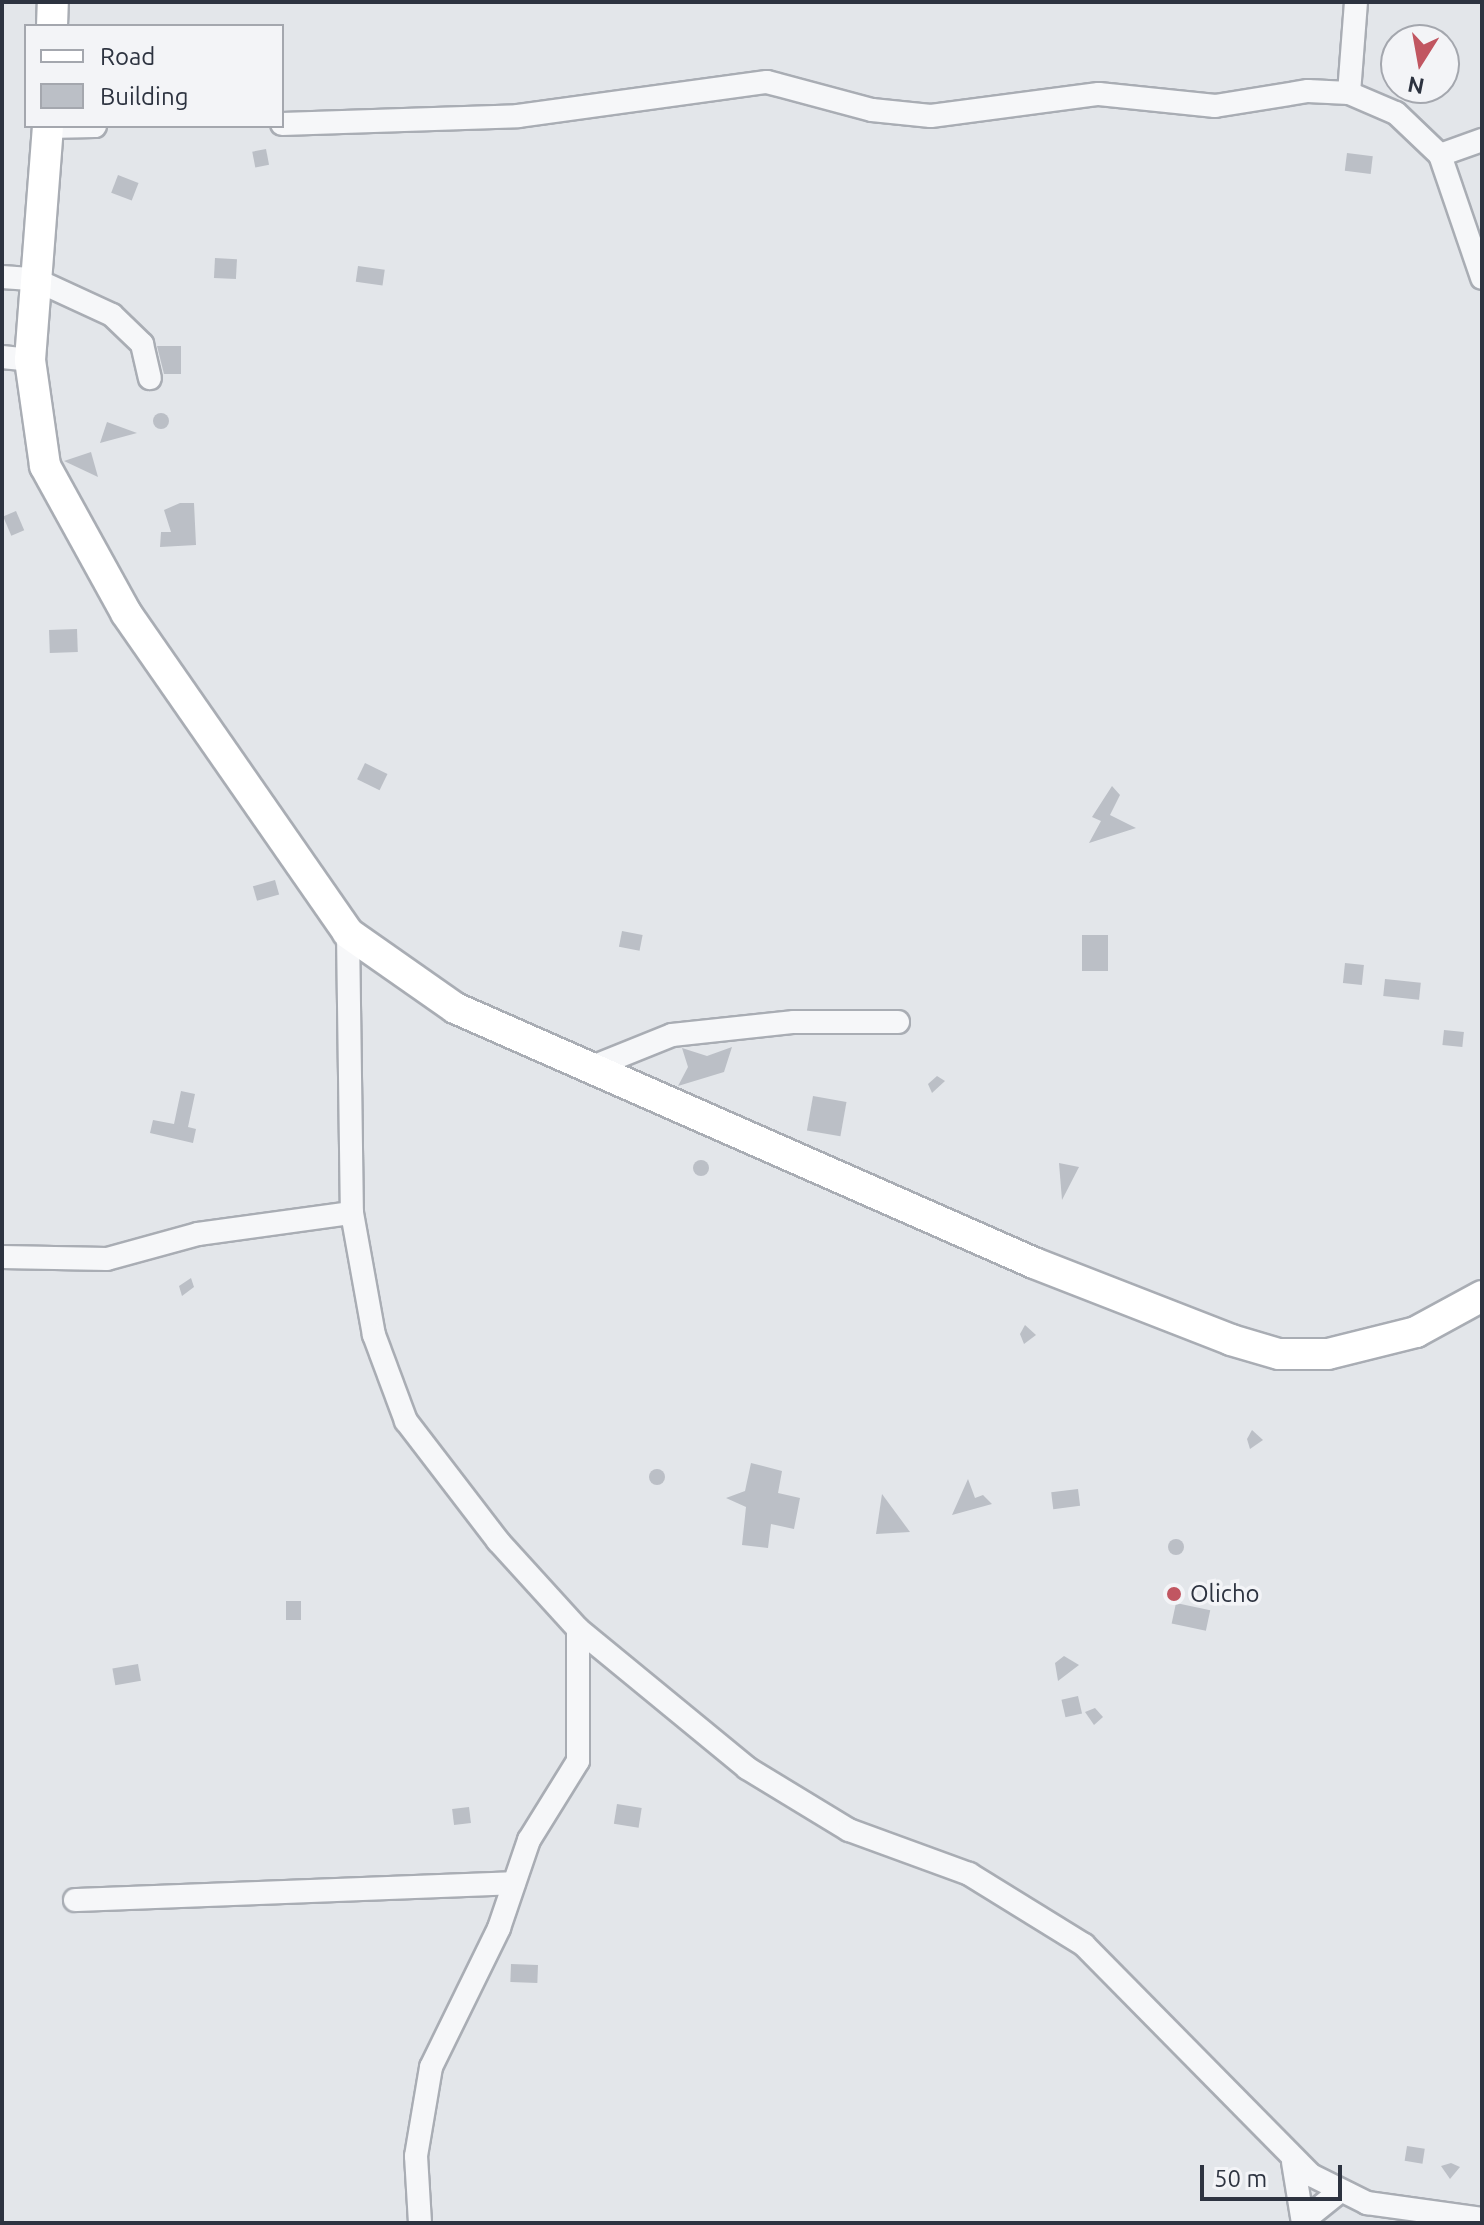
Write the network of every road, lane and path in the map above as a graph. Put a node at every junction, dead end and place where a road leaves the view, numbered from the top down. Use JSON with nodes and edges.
{"nodes":[{"id":1,"x":53,"y":2,"type":"edge"},
{"id":2,"x":1356,"y":2,"type":"edge"},
{"id":3,"x":52,"y":24,"type":"edge"},
{"id":4,"x":1349,"y":93,"type":"junction"},
{"id":5,"x":284,"y":124,"type":"edge"},
{"id":6,"x":48,"y":128,"type":"edge"},
{"id":7,"x":1482,"y":140,"type":"edge"},
{"id":8,"x":1440,"y":155,"type":"junction"},
{"id":9,"x":2,"y":277,"type":"edge"},
{"id":10,"x":1482,"y":278,"type":"edge"},
{"id":11,"x":34,"y":279,"type":"junction"},
{"id":12,"x":16,"y":358,"type":"edge"},
{"id":13,"x":150,"y":378,"type":"dead end"},
{"id":14,"x":348,"y":933,"type":"junction"},
{"id":15,"x":898,"y":1022,"type":"dead end"},
{"id":16,"x":595,"y":1066,"type":"junction"},
{"id":17,"x":352,"y":1213,"type":"junction"},
{"id":18,"x":2,"y":1257,"type":"edge"},
{"id":19,"x":1482,"y":1296,"type":"edge"},
{"id":20,"x":578,"y":1629,"type":"junction"},
{"id":21,"x":514,"y":1883,"type":"junction"},
{"id":22,"x":75,"y":1900,"type":"dead end"},
{"id":23,"x":1293,"y":2162,"type":"junction"},
{"id":24,"x":1339,"y":2192,"type":"junction"},
{"id":25,"x":1482,"y":2219,"type":"edge"},
{"id":26,"x":1303,"y":2222,"type":"edge"},
{"id":27,"x":420,"y":2223,"type":"edge"}],
"edges":[{"from":1,"to":3,"type":"street"},
{"from":2,"to":4,"type":"street"},
{"from":4,"to":5,"type":"street"},
{"from":4,"to":8,"type":"street"},
{"from":6,"to":11,"type":"street"},
{"from":7,"to":8,"type":"street"},
{"from":8,"to":10,"type":"street"},
{"from":9,"to":11,"type":"street"},
{"from":11,"to":12,"type":"street"},
{"from":11,"to":13,"type":"street"},
{"from":12,"to":14,"type":"street"},
{"from":14,"to":16,"type":"street"},
{"from":14,"to":17,"type":"street"},
{"from":15,"to":16,"type":"street"},
{"from":16,"to":19,"type":"street"},
{"from":17,"to":18,"type":"street"},
{"from":17,"to":20,"type":"street"},
{"from":20,"to":21,"type":"street"},
{"from":20,"to":23,"type":"street"},
{"from":21,"to":22,"type":"street"},
{"from":21,"to":27,"type":"street"},
{"from":23,"to":24,"type":"street"},
{"from":23,"to":26,"type":"street"},
{"from":24,"to":25,"type":"street"},
{"from":24,"to":26,"type":"street"}]}
